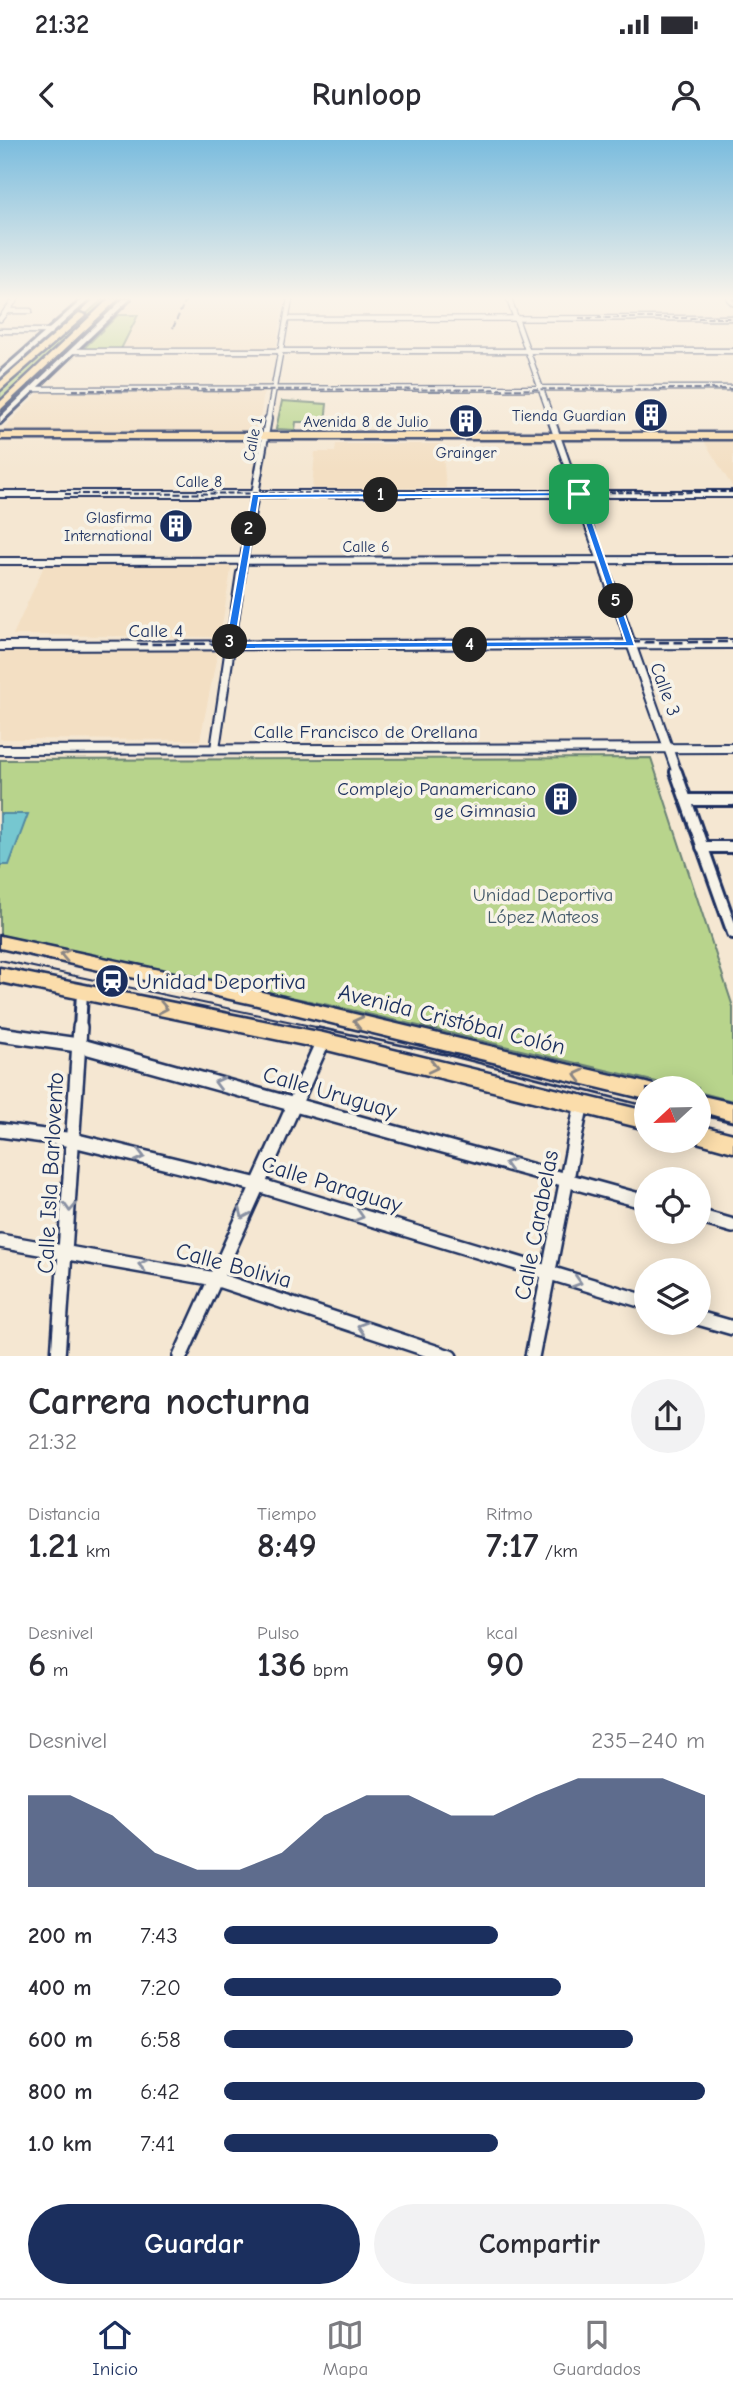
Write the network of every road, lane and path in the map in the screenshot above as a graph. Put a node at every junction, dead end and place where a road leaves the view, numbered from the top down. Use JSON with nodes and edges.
{"nodes":[{"id":1,"x":23,"y":356,"type":"edge"},
{"id":2,"x":34,"y":356,"type":"edge"},
{"id":3,"x":55,"y":356,"type":"edge"},
{"id":4,"x":56,"y":356,"type":"edge"},
{"id":5,"x":68,"y":356,"type":"edge"},
{"id":6,"x":281,"y":356,"type":"edge"},
{"id":7,"x":529,"y":356,"type":"edge"},
{"id":8,"x":49,"y":361,"type":"junction"},
{"id":9,"x":0,"y":376,"type":"edge"},
{"id":10,"x":0,"y":387,"type":"edge"},
{"id":11,"x":733,"y":388,"type":"edge"},
{"id":12,"x":541,"y":389,"type":"junction"},
{"id":13,"x":32,"y":390,"type":"junction"},
{"id":14,"x":275,"y":390,"type":"junction"},
{"id":15,"x":0,"y":407,"type":"edge"},
{"id":16,"x":0,"y":421,"type":"edge"},
{"id":17,"x":0,"y":436,"type":"edge"},
{"id":18,"x":558,"y":436,"type":"junction"},
{"id":19,"x":733,"y":436,"type":"edge"},
{"id":20,"x":267,"y":437,"type":"junction"},
{"id":21,"x":0,"y":494,"type":"edge"},
{"id":22,"x":579,"y":494,"type":"junction"},
{"id":23,"x":733,"y":494,"type":"edge"},
{"id":24,"x":255,"y":496,"type":"junction"},
{"id":25,"x":243,"y":560,"type":"junction"},
{"id":26,"x":602,"y":560,"type":"junction"},
{"id":27,"x":733,"y":560,"type":"edge"},
{"id":28,"x":0,"y":561,"type":"edge"},
{"id":29,"x":631,"y":644,"type":"junction"},
{"id":30,"x":733,"y":644,"type":"edge"},
{"id":31,"x":0,"y":646,"type":"edge"},
{"id":32,"x":230,"y":646,"type":"junction"},
{"id":33,"x":669,"y":748,"type":"junction"},
{"id":34,"x":733,"y":748,"type":"edge"},
{"id":35,"x":215,"y":749,"type":"junction"},
{"id":36,"x":0,"y":750,"type":"edge"},
{"id":37,"x":686,"y":800,"type":"junction"},
{"id":38,"x":733,"y":800,"type":"edge"},
{"id":39,"x":702,"y":847,"type":"junction"},
{"id":40,"x":733,"y":847,"type":"edge"},
{"id":41,"x":733,"y":933,"type":"edge"},
{"id":42,"x":0,"y":942,"type":"edge"},
{"id":43,"x":0,"y":975,"type":"edge"},
{"id":44,"x":82,"y":992,"type":"junction"},
{"id":45,"x":0,"y":1034,"type":"edge"},
{"id":46,"x":323,"y":1041,"type":"junction"},
{"id":47,"x":78,"y":1045,"type":"junction"},
{"id":48,"x":634,"y":1088,"type":"edge"},
{"id":49,"x":582,"y":1102,"type":"junction"},
{"id":50,"x":293,"y":1103,"type":"junction"},
{"id":51,"x":711,"y":1107,"type":"edge"},
{"id":52,"x":733,"y":1112,"type":"edge"},
{"id":53,"x":634,"y":1116,"type":"edge"},
{"id":54,"x":0,"y":1130,"type":"edge"},
{"id":55,"x":711,"y":1137,"type":"edge"},
{"id":56,"x":73,"y":1140,"type":"junction"},
{"id":57,"x":733,"y":1143,"type":"edge"},
{"id":58,"x":566,"y":1181,"type":"junction"},
{"id":59,"x":258,"y":1185,"type":"junction"},
{"id":60,"x":634,"y":1199,"type":"edge"},
{"id":61,"x":711,"y":1220,"type":"edge"},
{"id":62,"x":733,"y":1226,"type":"edge"},
{"id":63,"x":0,"y":1241,"type":"edge"},
{"id":64,"x":67,"y":1251,"type":"junction"},
{"id":65,"x":547,"y":1273,"type":"junction"},
{"id":66,"x":215,"y":1279,"type":"junction"},
{"id":67,"x":634,"y":1298,"type":"edge"},
{"id":68,"x":711,"y":1322,"type":"edge"},
{"id":69,"x":733,"y":1328,"type":"edge"},
{"id":70,"x":58,"y":1356,"type":"edge"},
{"id":71,"x":180,"y":1356,"type":"edge"},
{"id":72,"x":450,"y":1356,"type":"edge"},
{"id":73,"x":532,"y":1356,"type":"edge"}],
"edges":[{"from":1,"to":9,"type":"main road"},
{"from":2,"to":10,"type":"highway"},
{"from":3,"to":8,"type":"highway"},
{"from":4,"to":8,"type":"highway"},
{"from":5,"to":13,"type":"main road"},
{"from":6,"to":14,"type":"street","name":"Calle 1"},
{"from":7,"to":12,"type":"street","name":"Calle 3"},
{"from":8,"to":15,"type":"highway"},
{"from":11,"to":12,"type":"street"},
{"from":12,"to":14,"type":"street"},
{"from":12,"to":18,"type":"street","name":"Calle 3"},
{"from":13,"to":14,"type":"street"},
{"from":13,"to":16,"type":"main road"},
{"from":14,"to":20,"type":"street","name":"Calle 1"},
{"from":17,"to":20,"type":"main road","name":"Avenida 8 de Julio"},
{"from":18,"to":19,"type":"main road","name":"Avenida 8 de Julio"},
{"from":18,"to":20,"type":"main road","name":"Avenida 8 de Julio"},
{"from":18,"to":22,"type":"street","name":"Calle 3"},
{"from":20,"to":24,"type":"street","name":"Calle 1"},
{"from":21,"to":24,"type":"street","name":"Calle 8"},
{"from":22,"to":23,"type":"street","name":"Calle 8"},
{"from":22,"to":24,"type":"street","name":"Calle 8"},
{"from":22,"to":26,"type":"street","name":"Calle 3"},
{"from":24,"to":25,"type":"street","name":"Calle 1"},
{"from":25,"to":26,"type":"street","name":"Calle 6"},
{"from":25,"to":28,"type":"street","name":"Calle 6"},
{"from":25,"to":32,"type":"street","name":"Calle 1"},
{"from":26,"to":27,"type":"street","name":"Calle 6"},
{"from":26,"to":29,"type":"street","name":"Calle 3"},
{"from":29,"to":30,"type":"street","name":"Calle 4"},
{"from":29,"to":32,"type":"street","name":"Calle 4"},
{"from":29,"to":33,"type":"street","name":"Calle 3"},
{"from":31,"to":32,"type":"street","name":"Calle 4"},
{"from":32,"to":35,"type":"street","name":"Calle 1"},
{"from":33,"to":34,"type":"street","name":"Calle Francisco de Orellana"},
{"from":33,"to":35,"type":"street","name":"Calle Francisco de Orellana"},
{"from":33,"to":37,"type":"street","name":"Calle 3"},
{"from":35,"to":36,"type":"street","name":"Calle Francisco de Orellana"},
{"from":37,"to":38,"type":"street"},
{"from":37,"to":39,"type":"street","name":"Calle 3"},
{"from":39,"to":40,"type":"street"},
{"from":39,"to":41,"type":"street","name":"Calle 3"},
{"from":48,"to":42,"type":"main road","name":"Avenida Cristóbal Colón","one_way":true},
{"from":43,"to":44,"type":"main road"},
{"from":44,"to":46,"type":"main road","one_way":true},
{"from":44,"to":47,"type":"street","name":"Calle Isla Barlovento"},
{"from":45,"to":47,"type":"street","name":"Calle Uruguay"},
{"from":46,"to":49,"type":"main road","one_way":true},
{"from":46,"to":50,"type":"street"},
{"from":50,"to":47,"type":"street","name":"Calle Uruguay","one_way":true},
{"from":47,"to":56,"type":"street","name":"Calle Isla Barlovento"},
{"from":49,"to":53,"type":"main road"},
{"from":49,"to":58,"type":"street","name":"Calle Carabelas"},
{"from":58,"to":50,"type":"street","name":"Calle Uruguay","one_way":true},
{"from":50,"to":59,"type":"street"},
{"from":51,"to":52,"type":"main road"},
{"from":54,"to":56,"type":"street","name":"Calle Paraguay"},
{"from":55,"to":57,"type":"main road"},
{"from":56,"to":59,"type":"street","name":"Calle Paraguay","one_way":true},
{"from":56,"to":64,"type":"street","name":"Calle Isla Barlovento","one_way":true},
{"from":58,"to":60,"type":"street","name":"Calle Uruguay"},
{"from":58,"to":65,"type":"street","name":"Calle Carabelas"},
{"from":59,"to":65,"type":"street","name":"Calle Paraguay","one_way":true},
{"from":59,"to":66,"type":"street","one_way":true},
{"from":61,"to":62,"type":"street"},
{"from":63,"to":64,"type":"street","name":"Calle Bolivia"},
{"from":66,"to":64,"type":"street","name":"Calle Bolivia","one_way":true},
{"from":64,"to":70,"type":"street","name":"Calle Isla Barlovento"},
{"from":65,"to":67,"type":"street","name":"Calle Paraguay","one_way":true},
{"from":65,"to":73,"type":"street","name":"Calle Carabelas"},
{"from":66,"to":71,"type":"street"},
{"from":72,"to":66,"type":"street","name":"Calle Bolivia","one_way":true},
{"from":68,"to":69,"type":"street"}]}
